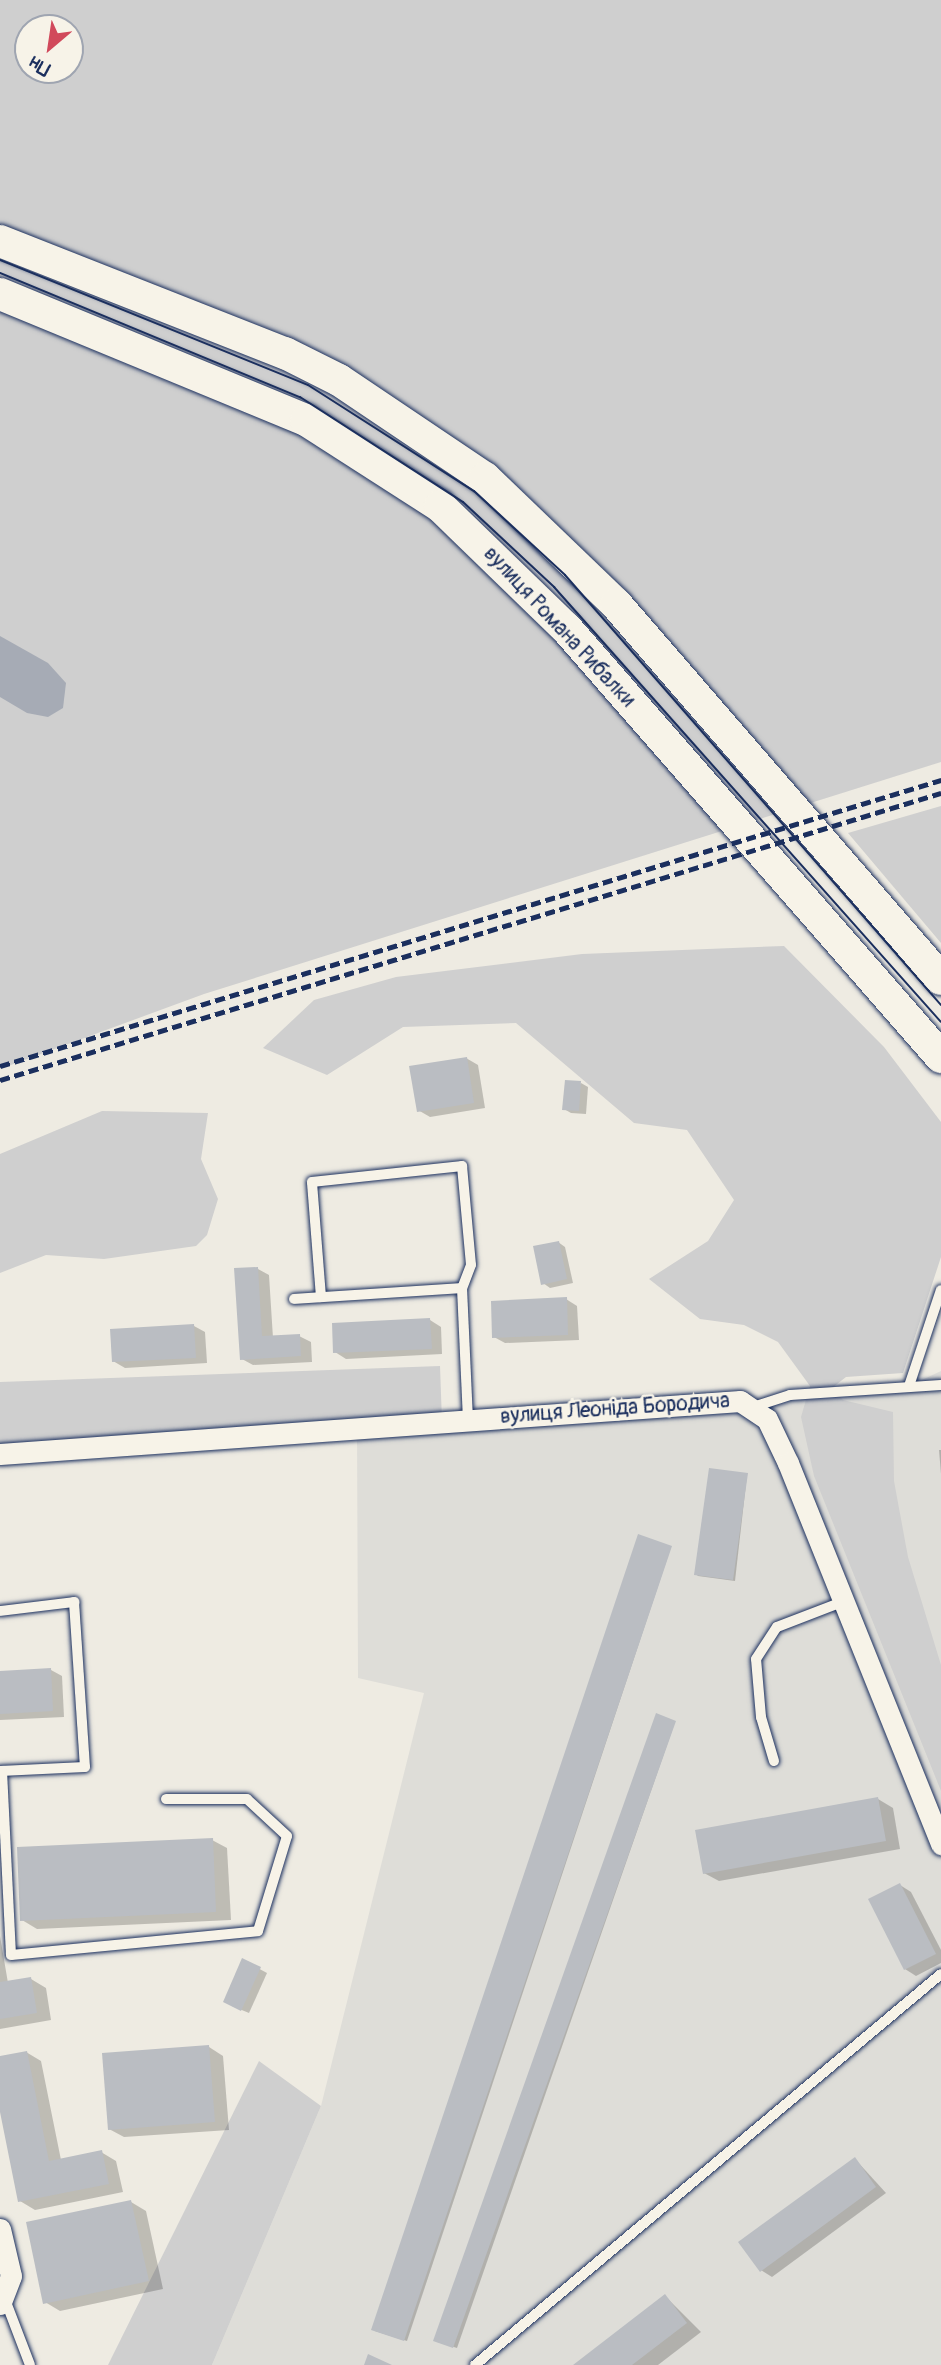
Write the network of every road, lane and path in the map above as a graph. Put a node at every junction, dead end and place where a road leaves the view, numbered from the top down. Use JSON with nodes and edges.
{"nodes":[{"id":1,"x":0,"y":241,"type":"edge"},
{"id":2,"x":0,"y":294,"type":"edge"},
{"id":3,"x":941,"y":979,"type":"edge"},
{"id":4,"x":941,"y":1057,"type":"edge"},
{"id":5,"x":462,"y":1288,"type":"junction"},
{"id":6,"x":941,"y":1290,"type":"edge"},
{"id":7,"x":321,"y":1297,"type":"junction"},
{"id":8,"x":294,"y":1299,"type":"dead end"},
{"id":9,"x":941,"y":1385,"type":"edge"},
{"id":10,"x":909,"y":1386,"type":"junction"},
{"id":11,"x":753,"y":1407,"type":"junction"},
{"id":12,"x":468,"y":1419,"type":"junction"},
{"id":13,"x":0,"y":1454,"type":"edge"},
{"id":14,"x":842,"y":1602,"type":"junction"},
{"id":15,"x":0,"y":1611,"type":"edge"},
{"id":16,"x":775,"y":1761,"type":"dead end"},
{"id":17,"x":1,"y":1771,"type":"edge"},
{"id":18,"x":166,"y":1799,"type":"dead end"},
{"id":19,"x":941,"y":1844,"type":"edge"},
{"id":20,"x":941,"y":1974,"type":"edge"},
{"id":21,"x":0,"y":2229,"type":"edge"},
{"id":22,"x":3,"y":2303,"type":"edge"},
{"id":23,"x":30,"y":2365,"type":"edge"},
{"id":24,"x":475,"y":2365,"type":"edge"}],
"edges":[{"from":1,"to":3,"type":"main road"},
{"from":2,"to":4,"type":"main road","name":"вулиця Романа Рибалки"},
{"from":5,"to":7,"type":"lane"},
{"from":5,"to":7,"type":"lane"},
{"from":5,"to":12,"type":"lane"},
{"from":6,"to":10,"type":"lane"},
{"from":7,"to":8,"type":"lane"},
{"from":9,"to":10,"type":"lane"},
{"from":10,"to":11,"type":"lane"},
{"from":11,"to":12,"type":"street","name":"вулиця Леоніда Бородича"},
{"from":11,"to":14,"type":"street","name":"вулиця Леоніда Бородича"},
{"from":12,"to":13,"type":"street","name":"вулиця Леоніда Бородича"},
{"from":14,"to":16,"type":"lane"},
{"from":14,"to":19,"type":"street","name":"вулиця Леоніда Бородича"},
{"from":15,"to":17,"type":"lane"},
{"from":17,"to":18,"type":"lane"},
{"from":20,"to":24,"type":"lane"},
{"from":21,"to":22,"type":"street"},
{"from":22,"to":23,"type":"lane"}]}
